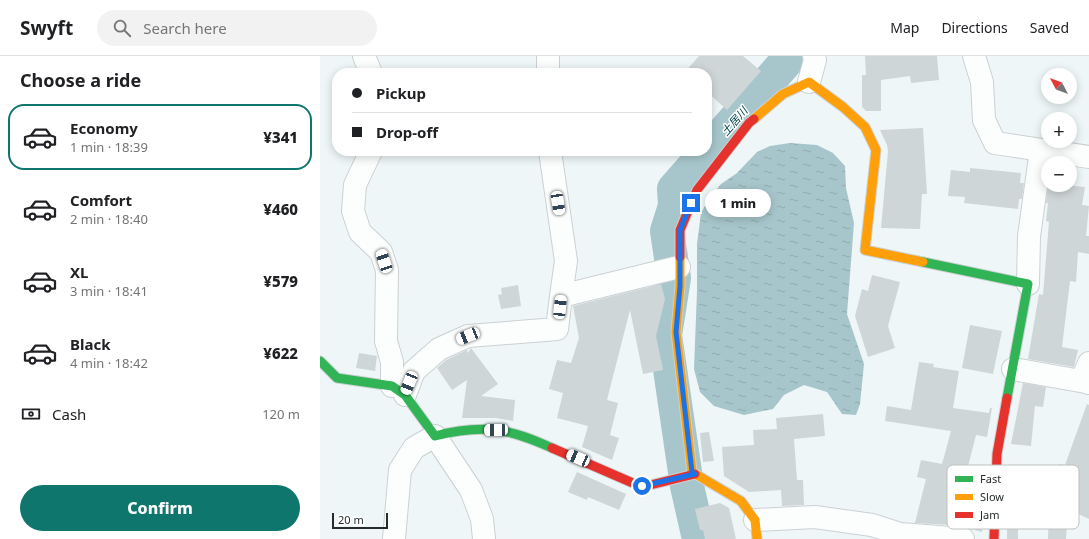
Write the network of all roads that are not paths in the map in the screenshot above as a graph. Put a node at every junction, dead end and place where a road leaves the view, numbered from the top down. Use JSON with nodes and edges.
{"nodes":[{"id":1,"x":364,"y":56,"type":"edge"},
{"id":2,"x":548,"y":56,"type":"edge"},
{"id":3,"x":814,"y":56,"type":"edge"},
{"id":4,"x":974,"y":56,"type":"edge"},
{"id":5,"x":369,"y":68,"type":"edge"},
{"id":6,"x":548,"y":68,"type":"edge"},
{"id":7,"x":809,"y":82,"type":"junction"},
{"id":8,"x":1041,"y":150,"type":"junction"},
{"id":9,"x":370,"y":156,"type":"edge"},
{"id":10,"x":551,"y":156,"type":"edge"},
{"id":11,"x":1089,"y":157,"type":"edge"},
{"id":12,"x":680,"y":267,"type":"junction"},
{"id":13,"x":1028,"y":284,"type":"junction"},
{"id":14,"x":561,"y":296,"type":"junction"},
{"id":15,"x":320,"y":360,"type":"edge"},
{"id":16,"x":1013,"y":369,"type":"junction"},
{"id":17,"x":1088,"y":376,"type":"edge"},
{"id":18,"x":398,"y":390,"type":"junction"},
{"id":19,"x":435,"y":436,"type":"junction"},
{"id":20,"x":997,"y":465,"type":"edge"},
{"id":21,"x":695,"y":474,"type":"junction"},
{"id":22,"x":994,"y":529,"type":"edge"},
{"id":23,"x":756,"y":530,"type":"edge"},
{"id":24,"x":394,"y":539,"type":"edge"},
{"id":25,"x":484,"y":539,"type":"edge"},
{"id":26,"x":963,"y":539,"type":"edge"},
{"id":27,"x":994,"y":539,"type":"edge"}],
"edges":[{"from":1,"to":5,"type":"street"},
{"from":2,"to":6,"type":"street"},
{"from":3,"to":7,"type":"street"},
{"from":4,"to":8,"type":"street"},
{"from":7,"to":12,"type":"street"},
{"from":7,"to":13,"type":"street"},
{"from":8,"to":11,"type":"street"},
{"from":8,"to":13,"type":"street"},
{"from":9,"to":18,"type":"street"},
{"from":10,"to":14,"type":"street"},
{"from":12,"to":14,"type":"street"},
{"from":12,"to":21,"type":"street"},
{"from":13,"to":16,"type":"street"},
{"from":14,"to":18,"type":"street"},
{"from":15,"to":18,"type":"street"},
{"from":16,"to":17,"type":"street"},
{"from":16,"to":20,"type":"street"},
{"from":18,"to":19,"type":"street"},
{"from":19,"to":21,"type":"street"},
{"from":19,"to":24,"type":"street"},
{"from":19,"to":25,"type":"street"},
{"from":21,"to":23,"type":"street"},
{"from":22,"to":27,"type":"street"},
{"from":23,"to":26,"type":"street"}]}
